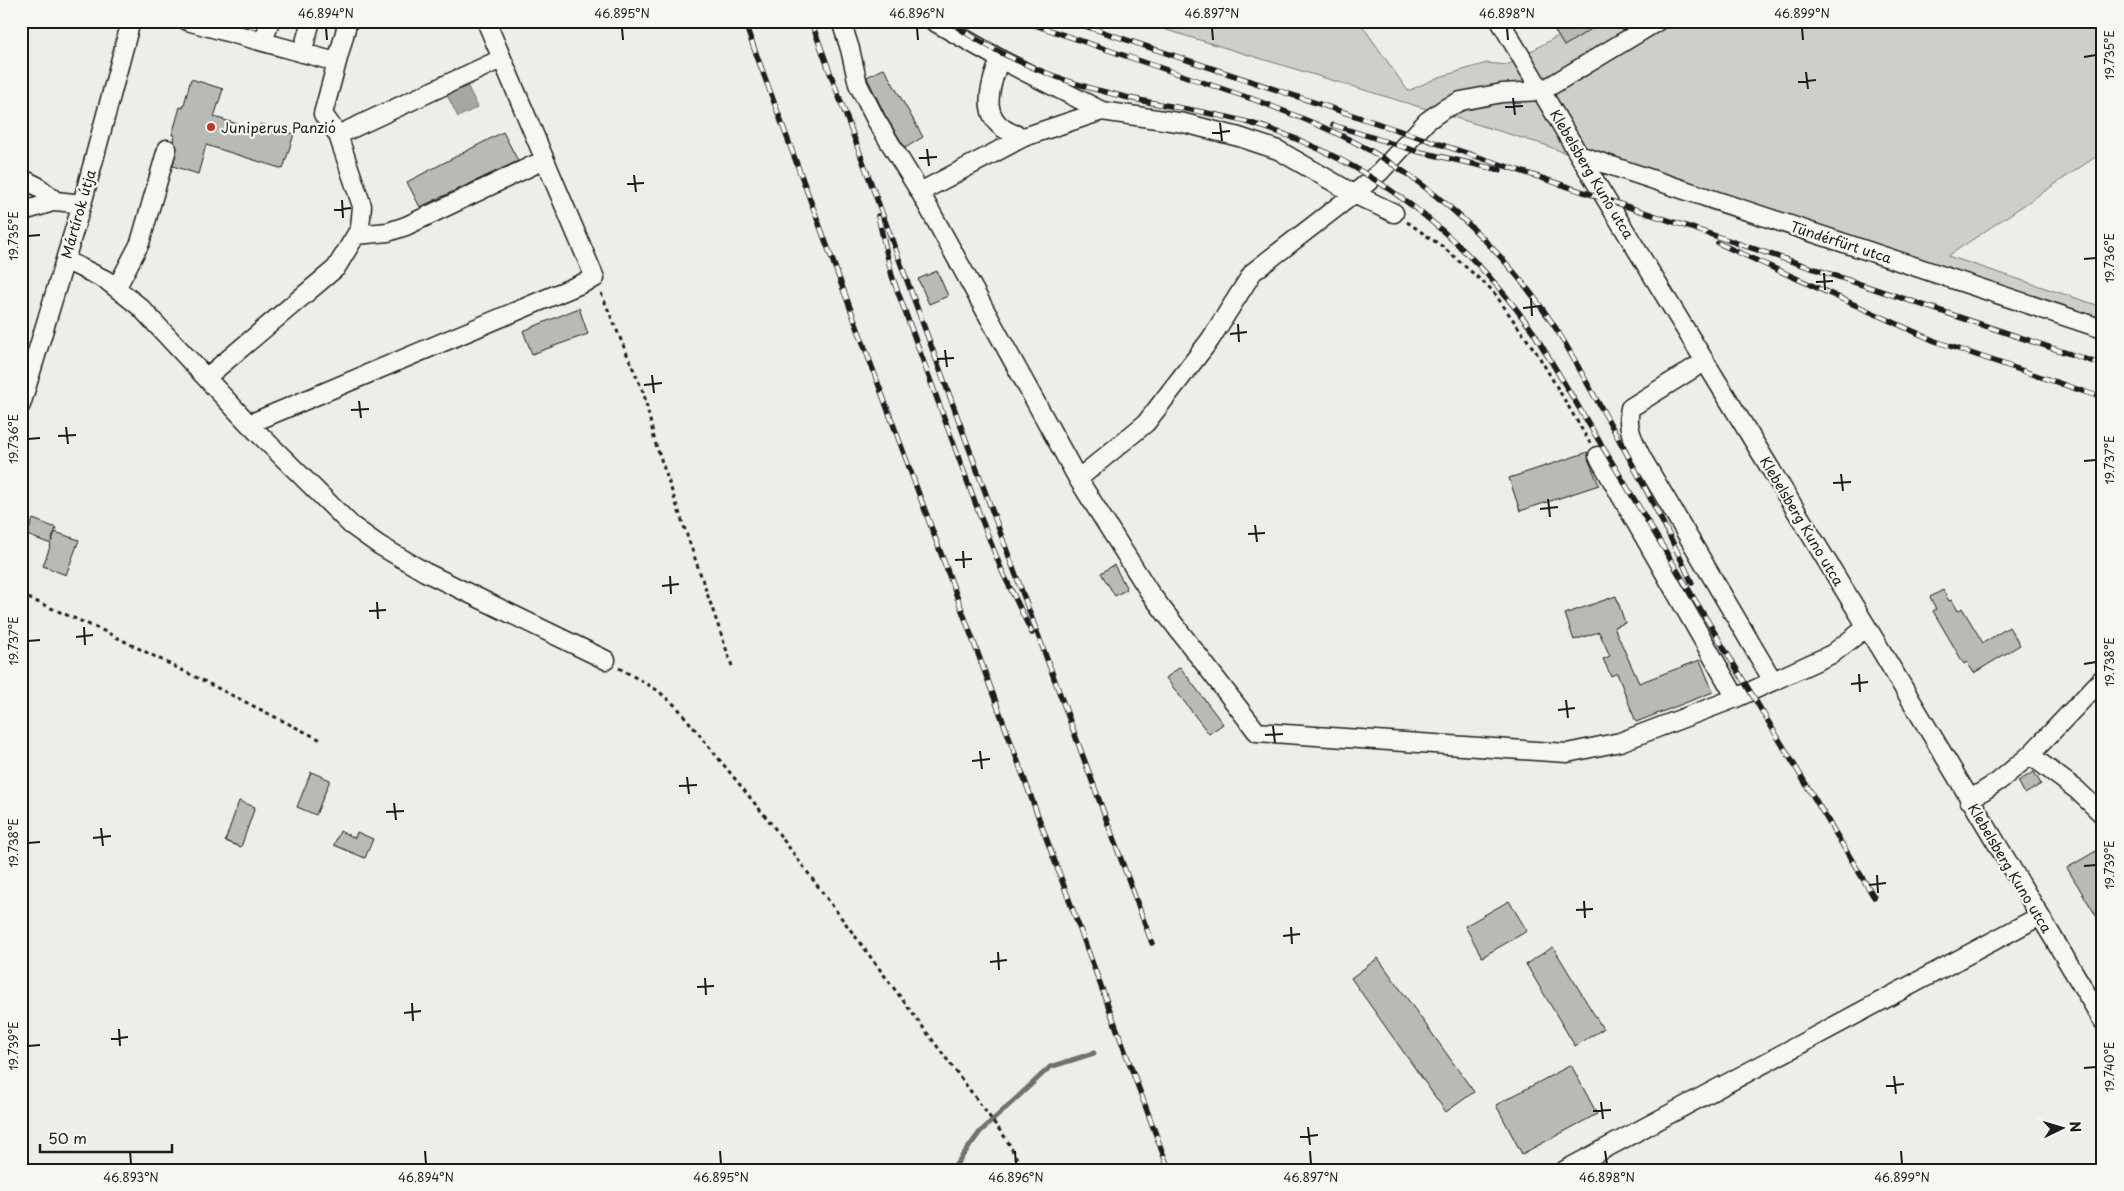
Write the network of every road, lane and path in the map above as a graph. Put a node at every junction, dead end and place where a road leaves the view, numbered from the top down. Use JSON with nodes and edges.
{"nodes":[{"id":1,"x":131,"y":21,"type":"edge"},
{"id":2,"x":187,"y":21,"type":"edge"},
{"id":3,"x":270,"y":21,"type":"edge"},
{"id":4,"x":311,"y":21,"type":"edge"},
{"id":5,"x":348,"y":21,"type":"edge"},
{"id":6,"x":486,"y":21,"type":"edge"},
{"id":7,"x":841,"y":21,"type":"edge"},
{"id":8,"x":933,"y":21,"type":"edge"},
{"id":9,"x":1500,"y":21,"type":"edge"},
{"id":10,"x":1658,"y":21,"type":"edge"},
{"id":11,"x":263,"y":42,"type":"junction"},
{"id":12,"x":302,"y":53,"type":"junction"},
{"id":13,"x":501,"y":59,"type":"junction"},
{"id":14,"x":1000,"y":59,"type":"junction"},
{"id":15,"x":336,"y":62,"type":"junction"},
{"id":16,"x":1542,"y":91,"type":"junction"},
{"id":17,"x":1102,"y":110,"type":"junction"},
{"id":18,"x":338,"y":135,"type":"junction"},
{"id":19,"x":1024,"y":136,"type":"junction"},
{"id":20,"x":167,"y":149,"type":"dead end"},
{"id":21,"x":1579,"y":155,"type":"junction"},
{"id":22,"x":544,"y":160,"type":"junction"},
{"id":23,"x":21,"y":178,"type":"edge"},
{"id":24,"x":920,"y":192,"type":"junction"},
{"id":25,"x":1354,"y":194,"type":"junction"},
{"id":26,"x":56,"y":201,"type":"junction"},
{"id":27,"x":82,"y":204,"type":"junction"},
{"id":28,"x":21,"y":212,"type":"edge"},
{"id":29,"x":1394,"y":213,"type":"joint"},
{"id":30,"x":356,"y":235,"type":"junction"},
{"id":31,"x":65,"y":260,"type":"junction"},
{"id":32,"x":595,"y":278,"type":"junction"},
{"id":33,"x":116,"y":287,"type":"junction"},
{"id":34,"x":2103,"y":329,"type":"edge"},
{"id":35,"x":1705,"y":361,"type":"junction"},
{"id":36,"x":207,"y":377,"type":"junction"},
{"id":37,"x":21,"y":405,"type":"edge"},
{"id":38,"x":249,"y":424,"type":"junction"},
{"id":39,"x":1598,"y":456,"type":"joint"},
{"id":40,"x":1078,"y":479,"type":"junction"},
{"id":41,"x":21,"y":595,"type":"edge"},
{"id":42,"x":1867,"y":627,"type":"junction"},
{"id":43,"x":606,"y":660,"type":"joint"},
{"id":44,"x":732,"y":666,"type":"dead end"},
{"id":45,"x":2103,"y":678,"type":"edge"},
{"id":46,"x":1773,"y":681,"type":"junction"},
{"id":47,"x":1736,"y":698,"type":"junction"},
{"id":48,"x":323,"y":741,"type":"dead end"},
{"id":49,"x":2030,"y":755,"type":"junction"},
{"id":50,"x":1969,"y":800,"type":"junction"},
{"id":51,"x":2103,"y":815,"type":"edge"},
{"id":52,"x":2040,"y":916,"type":"junction"},
{"id":53,"x":2103,"y":1021,"type":"edge"},
{"id":54,"x":1024,"y":1170,"type":"edge"},
{"id":55,"x":1565,"y":1170,"type":"edge"}],
"edges":[{"from":1,"to":27,"type":"street","name":"Mártírok útja"},
{"from":2,"to":11,"type":"street"},
{"from":3,"to":11,"type":"street"},
{"from":4,"to":12,"type":"street"},
{"from":5,"to":15,"type":"street"},
{"from":6,"to":13,"type":"street"},
{"from":7,"to":24,"type":"street"},
{"from":8,"to":14,"type":"street"},
{"from":9,"to":16,"type":"street","name":"Klebelsberg Kuno utca"},
{"from":10,"to":16,"type":"street"},
{"from":11,"to":12,"type":"street"},
{"from":12,"to":15,"type":"street"},
{"from":13,"to":18,"type":"street"},
{"from":13,"to":22,"type":"street"},
{"from":14,"to":17,"type":"street"},
{"from":14,"to":19,"type":"street"},
{"from":15,"to":18,"type":"street"},
{"from":16,"to":21,"type":"street","name":"Klebelsberg Kuno utca"},
{"from":16,"to":25,"type":"street"},
{"from":17,"to":19,"type":"street"},
{"from":17,"to":25,"type":"street"},
{"from":18,"to":30,"type":"street"},
{"from":19,"to":24,"type":"street"},
{"from":20,"to":33,"type":"street"},
{"from":21,"to":34,"type":"street","name":"Tündérfürt utca"},
{"from":21,"to":35,"type":"street","name":"Klebelsberg Kuno utca"},
{"from":22,"to":30,"type":"street"},
{"from":22,"to":32,"type":"street"},
{"from":23,"to":26,"type":"street"},
{"from":24,"to":40,"type":"street"},
{"from":25,"to":29,"type":"street"},
{"from":25,"to":40,"type":"street"},
{"from":26,"to":27,"type":"street"},
{"from":26,"to":28,"type":"street"},
{"from":27,"to":31,"type":"street","name":"Mártírok útja"},
{"from":29,"to":39,"type":"path"},
{"from":30,"to":36,"type":"street"},
{"from":31,"to":33,"type":"street"},
{"from":31,"to":37,"type":"street","name":"Mártírok útja"},
{"from":32,"to":38,"type":"street"},
{"from":32,"to":44,"type":"path"},
{"from":33,"to":36,"type":"street"},
{"from":35,"to":42,"type":"street","name":"Klebelsberg Kuno utca"},
{"from":35,"to":46,"type":"street"},
{"from":36,"to":38,"type":"street"},
{"from":38,"to":43,"type":"street"},
{"from":39,"to":47,"type":"street"},
{"from":40,"to":47,"type":"street"},
{"from":41,"to":48,"type":"path"},
{"from":42,"to":46,"type":"street"},
{"from":42,"to":50,"type":"street","name":"Klebelsberg Kuno utca"},
{"from":43,"to":54,"type":"path"},
{"from":45,"to":49,"type":"street"},
{"from":46,"to":47,"type":"street"},
{"from":49,"to":50,"type":"street"},
{"from":49,"to":51,"type":"street"},
{"from":50,"to":52,"type":"street","name":"Klebelsberg Kuno utca"},
{"from":52,"to":53,"type":"street","name":"Klebelsberg Kuno utca"},
{"from":52,"to":55,"type":"street"}]}
